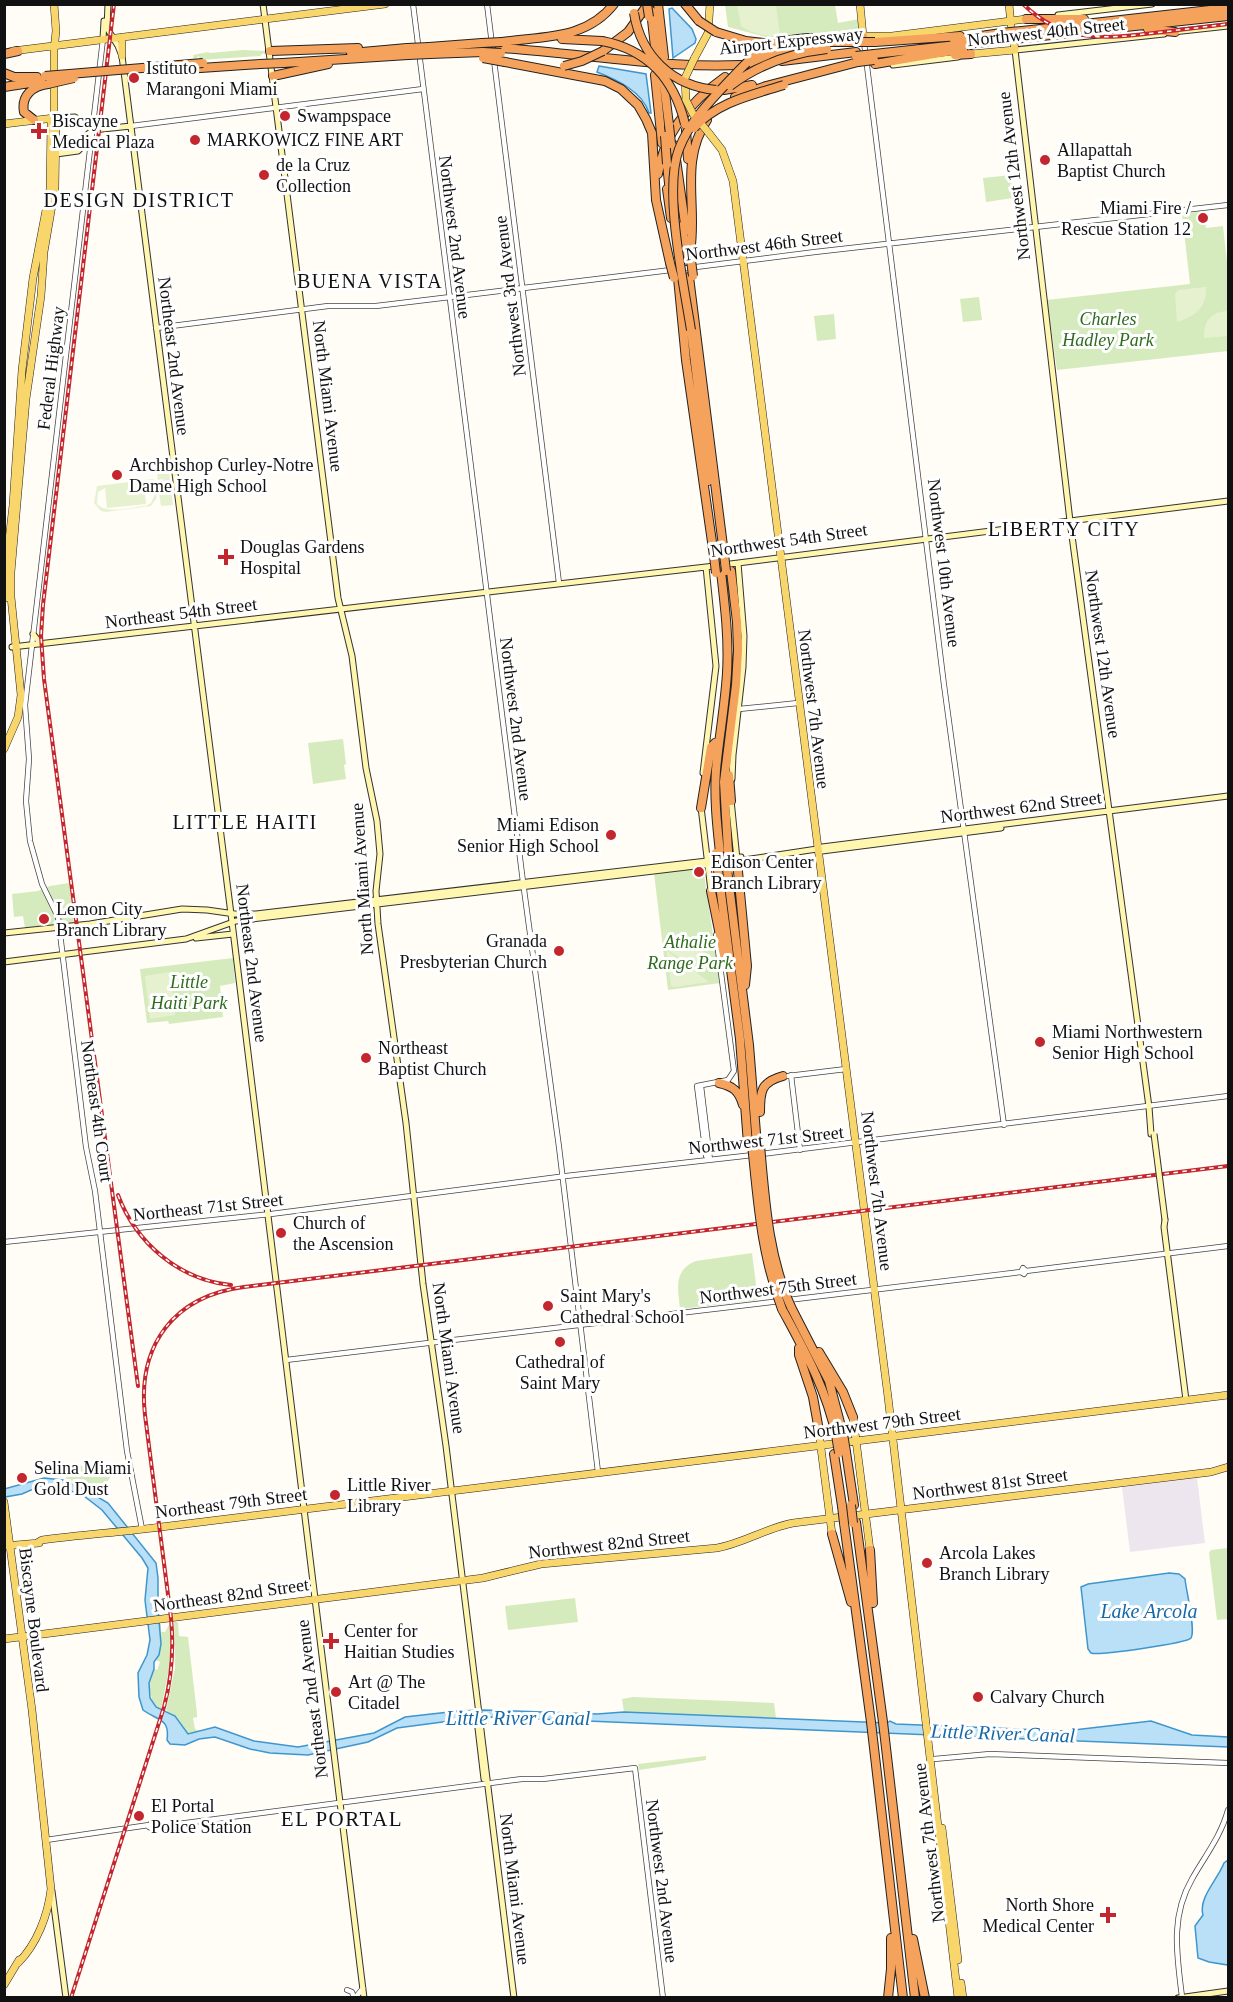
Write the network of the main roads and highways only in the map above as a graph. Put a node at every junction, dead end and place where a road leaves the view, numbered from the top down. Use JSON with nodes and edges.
{"nodes":[{"id":1,"x":52,"y":4,"type":"edge"},
{"id":2,"x":263,"y":4,"type":"edge"},
{"id":3,"x":385,"y":4,"type":"edge"},
{"id":4,"x":614,"y":4,"type":"edge"},
{"id":5,"x":651,"y":4,"type":"edge"},
{"id":6,"x":685,"y":4,"type":"edge"},
{"id":7,"x":710,"y":4,"type":"edge"},
{"id":8,"x":860,"y":4,"type":"edge"},
{"id":9,"x":1009,"y":4,"type":"edge"},
{"id":10,"x":1152,"y":4,"type":"edge"},
{"id":11,"x":108,"y":6,"type":"edge"},
{"id":12,"x":1228,"y":8,"type":"edge"},
{"id":13,"x":634,"y":9,"type":"edge"},
{"id":14,"x":1228,"y":16,"type":"edge"},
{"id":15,"x":265,"y":19,"type":"junction"},
{"id":16,"x":1026,"y":19,"type":"junction"},
{"id":17,"x":1011,"y":21,"type":"junction"},
{"id":18,"x":1105,"y":21,"type":"junction"},
{"id":19,"x":1228,"y":26,"type":"edge"},
{"id":20,"x":1118,"y":28,"type":"junction"},
{"id":21,"x":1175,"y":32,"type":"junction"},
{"id":22,"x":1022,"y":34,"type":"junction"},
{"id":23,"x":863,"y":36,"type":"junction"},
{"id":24,"x":122,"y":37,"type":"junction"},
{"id":25,"x":113,"y":38,"type":"junction"},
{"id":26,"x":990,"y":38,"type":"junction"},
{"id":27,"x":103,"y":39,"type":"junction"},
{"id":28,"x":838,"y":42,"type":"junction"},
{"id":29,"x":55,"y":46,"type":"junction"},
{"id":30,"x":501,"y":48,"type":"junction"},
{"id":31,"x":429,"y":50,"type":"junction"},
{"id":32,"x":482,"y":50,"type":"junction"},
{"id":33,"x":1015,"y":50,"type":"junction"},
{"id":34,"x":18,"y":51,"type":"joint"},
{"id":35,"x":270,"y":51,"type":"junction"},
{"id":36,"x":408,"y":51,"type":"junction"},
{"id":37,"x":4,"y":52,"type":"edge"},
{"id":38,"x":865,"y":54,"type":"junction"},
{"id":39,"x":971,"y":54,"type":"junction"},
{"id":40,"x":358,"y":55,"type":"junction"},
{"id":41,"x":122,"y":56,"type":"junction"},
{"id":42,"x":336,"y":56,"type":"junction"},
{"id":43,"x":885,"y":62,"type":"junction"},
{"id":44,"x":204,"y":65,"type":"junction"},
{"id":45,"x":526,"y":66,"type":"junction"},
{"id":46,"x":4,"y":73,"type":"edge"},
{"id":47,"x":273,"y":76,"type":"junction"},
{"id":48,"x":660,"y":76,"type":"junction"},
{"id":49,"x":44,"y":80,"type":"junction"},
{"id":50,"x":4,"y":82,"type":"edge"},
{"id":51,"x":4,"y":87,"type":"edge"},
{"id":52,"x":702,"y":110,"type":"junction"},
{"id":53,"x":54,"y":118,"type":"junction"},
{"id":54,"x":34,"y":120,"type":"junction"},
{"id":55,"x":83,"y":122,"type":"junction"},
{"id":56,"x":4,"y":124,"type":"edge"},
{"id":57,"x":131,"y":126,"type":"junction"},
{"id":58,"x":93,"y":130,"type":"junction"},
{"id":59,"x":87,"y":135,"type":"junction"},
{"id":60,"x":53,"y":155,"type":"junction"},
{"id":61,"x":690,"y":201,"type":"junction"},
{"id":62,"x":660,"y":217,"type":"junction"},
{"id":63,"x":682,"y":260,"type":"junction"},
{"id":64,"x":683,"y":277,"type":"junction"},
{"id":65,"x":31,"y":294,"type":"junction"},
{"id":66,"x":41,"y":296,"type":"junction"},
{"id":67,"x":692,"y":330,"type":"junction"},
{"id":68,"x":23,"y":359,"type":"junction"},
{"id":69,"x":33,"y":360,"type":"junction"},
{"id":70,"x":21,"y":404,"type":"junction"},
{"id":71,"x":25,"y":412,"type":"junction"},
{"id":72,"x":708,"y":482,"type":"junction"},
{"id":73,"x":1228,"y":501,"type":"edge"},
{"id":74,"x":717,"y":520,"type":"junction"},
{"id":75,"x":1070,"y":521,"type":"junction"},
{"id":76,"x":719,"y":537,"type":"junction"},
{"id":77,"x":721,"y":555,"type":"junction"},
{"id":78,"x":780,"y":558,"type":"junction"},
{"id":79,"x":738,"y":563,"type":"junction"},
{"id":80,"x":706,"y":567,"type":"junction"},
{"id":81,"x":723,"y":572,"type":"junction"},
{"id":82,"x":354,"y":608,"type":"joint"},
{"id":83,"x":340,"y":609,"type":"junction"},
{"id":84,"x":193,"y":626,"type":"junction"},
{"id":85,"x":33,"y":634,"type":"road end"},
{"id":86,"x":40,"y":644,"type":"junction"},
{"id":87,"x":14,"y":647,"type":"junction"},
{"id":88,"x":4,"y":741,"type":"edge"},
{"id":89,"x":728,"y":742,"type":"junction"},
{"id":90,"x":715,"y":743,"type":"junction"},
{"id":91,"x":4,"y":749,"type":"edge"},
{"id":92,"x":1228,"y":798,"type":"edge"},
{"id":93,"x":731,"y":801,"type":"junction"},
{"id":94,"x":701,"y":807,"type":"junction"},
{"id":95,"x":1109,"y":812,"type":"junction"},
{"id":96,"x":706,"y":847,"type":"junction"},
{"id":97,"x":817,"y":849,"type":"junction"},
{"id":98,"x":725,"y":851,"type":"junction"},
{"id":99,"x":737,"y":859,"type":"junction"},
{"id":100,"x":708,"y":862,"type":"junction"},
{"id":101,"x":724,"y":869,"type":"junction"},
{"id":102,"x":711,"y":891,"type":"joint"},
{"id":103,"x":376,"y":902,"type":"junction"},
{"id":104,"x":231,"y":914,"type":"junction"},
{"id":105,"x":256,"y":914,"type":"junction"},
{"id":106,"x":232,"y":922,"type":"junction"},
{"id":107,"x":4,"y":933,"type":"edge"},
{"id":108,"x":233,"y":934,"type":"junction"},
{"id":109,"x":186,"y":939,"type":"junction"},
{"id":110,"x":4,"y":962,"type":"edge"},
{"id":111,"x":745,"y":985,"type":"junction"},
{"id":112,"x":734,"y":994,"type":"junction"},
{"id":113,"x":787,"y":1076,"type":"road end"},
{"id":114,"x":719,"y":1083,"type":"road end"},
{"id":115,"x":747,"y":1123,"type":"junction"},
{"id":116,"x":759,"y":1131,"type":"junction"},
{"id":117,"x":755,"y":1145,"type":"junction"},
{"id":118,"x":785,"y":1308,"type":"junction"},
{"id":119,"x":798,"y":1320,"type":"junction"},
{"id":120,"x":799,"y":1347,"type":"junction"},
{"id":121,"x":1228,"y":1395,"type":"edge"},
{"id":122,"x":1186,"y":1400,"type":"junction"},
{"id":123,"x":853,"y":1418,"type":"joint"},
{"id":124,"x":818,"y":1425,"type":"joint"},
{"id":125,"x":838,"y":1434,"type":"junction"},
{"id":126,"x":893,"y":1437,"type":"junction"},
{"id":127,"x":856,"y":1441,"type":"junction"},
{"id":128,"x":821,"y":1446,"type":"junction"},
{"id":129,"x":1228,"y":1467,"type":"edge"},
{"id":130,"x":538,"y":1480,"type":"junction"},
{"id":131,"x":507,"y":1482,"type":"junction"},
{"id":132,"x":488,"y":1489,"type":"junction"},
{"id":133,"x":451,"y":1491,"type":"junction"},
{"id":134,"x":4,"y":1502,"type":"edge"},
{"id":135,"x":864,"y":1504,"type":"junction"},
{"id":136,"x":828,"y":1508,"type":"junction"},
{"id":137,"x":304,"y":1509,"type":"junction"},
{"id":138,"x":902,"y":1510,"type":"junction"},
{"id":139,"x":866,"y":1514,"type":"junction"},
{"id":140,"x":829,"y":1518,"type":"junction"},
{"id":141,"x":850,"y":1523,"type":"junction"},
{"id":142,"x":757,"y":1534,"type":"joint"},
{"id":143,"x":832,"y":1534,"type":"joint"},
{"id":144,"x":7,"y":1546,"type":"edge"},
{"id":145,"x":870,"y":1550,"type":"joint"},
{"id":146,"x":462,"y":1580,"type":"junction"},
{"id":147,"x":315,"y":1599,"type":"junction"},
{"id":148,"x":858,"y":1619,"type":"junction"},
{"id":149,"x":871,"y":1624,"type":"junction"},
{"id":150,"x":21,"y":1637,"type":"junction"},
{"id":151,"x":4,"y":1639,"type":"edge"},
{"id":152,"x":877,"y":1722,"type":"junction"},
{"id":153,"x":878,"y":1734,"type":"junction"},
{"id":154,"x":932,"y":1759,"type":"junction"},
{"id":155,"x":50,"y":1880,"type":"junction"},
{"id":156,"x":904,"y":1899,"type":"junction"},
{"id":157,"x":892,"y":1911,"type":"junction"},
{"id":158,"x":950,"y":1934,"type":"junction"},
{"id":159,"x":956,"y":1947,"type":"junction"},
{"id":160,"x":953,"y":1959,"type":"junction"},
{"id":161,"x":960,"y":1979,"type":"junction"},
{"id":162,"x":4,"y":1985,"type":"edge"},
{"id":163,"x":1228,"y":1990,"type":"edge"},
{"id":164,"x":1182,"y":1997,"type":"edge"},
{"id":165,"x":66,"y":1998,"type":"edge"},
{"id":166,"x":364,"y":1998,"type":"edge"},
{"id":167,"x":514,"y":1998,"type":"edge"},
{"id":168,"x":888,"y":1998,"type":"edge"},
{"id":169,"x":909,"y":1998,"type":"edge"},
{"id":170,"x":925,"y":1998,"type":"edge"},
{"id":171,"x":958,"y":1998,"type":"edge"},
{"id":172,"x":963,"y":1998,"type":"edge"},
{"id":173,"x":1178,"y":1998,"type":"edge"}],
"edges":[{"from":1,"to":29,"type":"main road"},
{"from":2,"to":15,"type":"main road","name":"North Miami Avenue"},
{"from":3,"to":15,"type":"main road"},
{"from":4,"to":30,"type":"highway"},
{"from":5,"to":45,"type":"highway","bridge":true},
{"from":5,"to":48,"type":"highway","bridge":true},
{"from":6,"to":28,"type":"highway","bridge":true},
{"from":7,"to":78,"type":"main road","name":"Northwest 7th Avenue","bridge":true},
{"from":8,"to":23,"type":"main road","name":"Northwest 10th Avenue"},
{"from":9,"to":17,"type":"main road","name":"Northwest 12th Avenue"},
{"from":10,"to":16,"type":"main road"},
{"from":11,"to":25,"type":"main road","name":"Northeast 2nd Avenue"},
{"from":11,"to":27,"type":"main road","name":"Northeast 2nd Avenue"},
{"from":12,"to":18,"type":"highway","name":"Airport Expressway"},
{"from":13,"to":38,"type":"highway","bridge":true},
{"from":14,"to":20,"type":"highway","name":"Airport Expressway"},
{"from":15,"to":24,"type":"main road"},
{"from":15,"to":35,"type":"main road","name":"North Miami Avenue"},
{"from":16,"to":17,"type":"main road"},
{"from":16,"to":18,"type":"highway"},
{"from":17,"to":23,"type":"main road"},
{"from":17,"to":33,"type":"main road","name":"Northwest 12th Avenue"},
{"from":18,"to":22,"type":"highway","name":"Airport Expressway"},
{"from":19,"to":21,"type":"main road","name":"Northwest 40th Street"},
{"from":20,"to":21,"type":"highway"},
{"from":20,"to":22,"type":"highway","name":"Airport Expressway"},
{"from":21,"to":33,"type":"main road","name":"Northwest 40th Street"},
{"from":22,"to":26,"type":"highway","name":"Airport Expressway","bridge":true},
{"from":23,"to":52,"type":"highway","bridge":true},
{"from":24,"to":25,"type":"main road"},
{"from":24,"to":41,"type":"main road"},
{"from":25,"to":27,"type":"main road"},
{"from":25,"to":41,"type":"main road","name":"Northeast 2nd Avenue"},
{"from":26,"to":38,"type":"highway","name":"Airport Expressway"},
{"from":26,"to":38,"type":"highway","name":"Airport Expressway"},
{"from":26,"to":38,"type":"highway"},
{"from":26,"to":43,"type":"highway"},
{"from":27,"to":29,"type":"main road"},
{"from":28,"to":38,"type":"highway"},
{"from":28,"to":62,"type":"highway","bridge":true},
{"from":29,"to":34,"type":"main road"},
{"from":29,"to":37,"type":"main road"},
{"from":29,"to":53,"type":"main road"},
{"from":30,"to":32,"type":"highway","bridge":true},
{"from":30,"to":38,"type":"highway","name":"Airport Expressway"},
{"from":30,"to":61,"type":"highway","bridge":true},
{"from":31,"to":32,"type":"highway"},
{"from":31,"to":32,"type":"highway"},
{"from":31,"to":36,"type":"highway","bridge":true},
{"from":32,"to":45,"type":"highway","bridge":true},
{"from":33,"to":39,"type":"main road","name":"Northwest 40th Street"},
{"from":33,"to":75,"type":"main road","name":"Northwest 12th Avenue"},
{"from":34,"to":37,"type":"highway"},
{"from":35,"to":42,"type":"highway"},
{"from":35,"to":47,"type":"main road","name":"North Miami Avenue"},
{"from":36,"to":40,"type":"highway"},
{"from":36,"to":40,"type":"highway"},
{"from":38,"to":39,"type":"main road","name":"Northwest 40th Street"},
{"from":38,"to":43,"type":"highway"},
{"from":38,"to":52,"type":"highway","bridge":true},
{"from":38,"to":61,"type":"highway"},
{"from":38,"to":67,"type":"highway","bridge":true},
{"from":39,"to":43,"type":"highway"},
{"from":40,"to":42,"type":"highway"},
{"from":40,"to":42,"type":"highway"},
{"from":41,"to":57,"type":"main road","name":"Northeast 2nd Avenue"},
{"from":42,"to":44,"type":"highway"},
{"from":42,"to":47,"type":"highway"},
{"from":44,"to":49,"type":"highway","bridge":true},
{"from":44,"to":49,"type":"highway","bridge":true},
{"from":45,"to":62,"type":"highway"},
{"from":46,"to":49,"type":"highway"},
{"from":47,"to":83,"type":"main road","name":"North Miami Avenue"},
{"from":48,"to":63,"type":"highway","bridge":true},
{"from":48,"to":63,"type":"highway","bridge":true},
{"from":49,"to":50,"type":"highway"},
{"from":49,"to":51,"type":"highway"},
{"from":49,"to":54,"type":"highway"},
{"from":52,"to":67,"type":"highway","bridge":true},
{"from":53,"to":54,"type":"main road"},
{"from":53,"to":55,"type":"main road"},
{"from":53,"to":60,"type":"main road"},
{"from":54,"to":56,"type":"main road"},
{"from":55,"to":58,"type":"main road"},
{"from":55,"to":59,"type":"main road"},
{"from":57,"to":58,"type":"main road"},
{"from":57,"to":84,"type":"main road","name":"Northeast 2nd Avenue"},
{"from":58,"to":59,"type":"main road"},
{"from":59,"to":60,"type":"main road"},
{"from":60,"to":65,"type":"main road"},
{"from":60,"to":66,"type":"main road"},
{"from":61,"to":63,"type":"highway"},
{"from":62,"to":63,"type":"highway"},
{"from":63,"to":64,"type":"highway","bridge":true},
{"from":63,"to":64,"type":"highway","bridge":true},
{"from":64,"to":72,"type":"highway"},
{"from":64,"to":74,"type":"highway"},
{"from":64,"to":74,"type":"highway"},
{"from":65,"to":66,"type":"main road"},
{"from":65,"to":68,"type":"main road"},
{"from":66,"to":69,"type":"main road"},
{"from":67,"to":72,"type":"highway"},
{"from":67,"to":74,"type":"highway"},
{"from":68,"to":69,"type":"main road"},
{"from":68,"to":70,"type":"main road"},
{"from":69,"to":71,"type":"main road"},
{"from":70,"to":71,"type":"main road"},
{"from":70,"to":87,"type":"main road"},
{"from":71,"to":87,"type":"main road"},
{"from":72,"to":74,"type":"highway"},
{"from":73,"to":75,"type":"main road","name":"Northwest 54th Street"},
{"from":74,"to":76,"type":"highway"},
{"from":74,"to":76,"type":"highway"},
{"from":75,"to":78,"type":"main road","name":"Northwest 54th Street"},
{"from":75,"to":95,"type":"main road","name":"Northwest 12th Avenue"},
{"from":76,"to":77,"type":"highway"},
{"from":76,"to":77,"type":"highway"},
{"from":77,"to":81,"type":"highway"},
{"from":77,"to":81,"type":"highway","bridge":true},
{"from":78,"to":79,"type":"main road","name":"Northwest 54th Street"},
{"from":78,"to":97,"type":"main road","name":"Northwest 7th Avenue"},
{"from":79,"to":80,"type":"main road","name":"Northwest 54th Street"},
{"from":79,"to":93,"type":"main road"},
{"from":80,"to":82,"type":"main road","name":"Northwest 54th Street"},
{"from":80,"to":94,"type":"main road"},
{"from":81,"to":89,"type":"highway"},
{"from":81,"to":90,"type":"highway"},
{"from":81,"to":98,"type":"highway"},
{"from":82,"to":83,"type":"main road","name":"Northeast 54th Street"},
{"from":83,"to":84,"type":"main road","name":"Northeast 54th Street"},
{"from":83,"to":103,"type":"main road","name":"North Miami Avenue"},
{"from":84,"to":86,"type":"main road","name":"Northeast 54th Street"},
{"from":84,"to":104,"type":"main road","name":"Northeast 2nd Avenue"},
{"from":85,"to":86,"type":"main road"},
{"from":86,"to":87,"type":"main road","name":"Northeast 54th Street"},
{"from":87,"to":88,"type":"main road"},
{"from":87,"to":91,"type":"main road"},
{"from":89,"to":93,"type":"highway"},
{"from":89,"to":98,"type":"highway"},
{"from":90,"to":94,"type":"highway"},
{"from":90,"to":98,"type":"highway"},
{"from":92,"to":95,"type":"main road","name":"Northwest 62nd Street"},
{"from":93,"to":98,"type":"main road"},
{"from":94,"to":96,"type":"main road"},
{"from":95,"to":97,"type":"main road","name":"Northwest 62nd Street"},
{"from":95,"to":122,"type":"main road","name":"Northwest 12th Avenue","bridge":true},
{"from":96,"to":98,"type":"main road"},
{"from":96,"to":100,"type":"main road"},
{"from":97,"to":99,"type":"main road","name":"Northwest 62nd Street"},
{"from":97,"to":126,"type":"main road","name":"Northwest 7th Avenue"},
{"from":98,"to":99,"type":"main road"},
{"from":98,"to":101,"type":"highway","bridge":true},
{"from":99,"to":100,"type":"main road","name":"Northwest 62nd Street"},
{"from":99,"to":111,"type":"highway"},
{"from":100,"to":102,"type":"main road"},
{"from":100,"to":103,"type":"main road","name":"Northwest 62nd Street"},
{"from":101,"to":111,"type":"highway"},
{"from":101,"to":112,"type":"highway"},
{"from":101,"to":117,"type":"highway"},
{"from":102,"to":112,"type":"highway"},
{"from":103,"to":105,"type":"main road"},
{"from":103,"to":106,"type":"main road"},
{"from":103,"to":133,"type":"main road","name":"North Miami Avenue"},
{"from":104,"to":105,"type":"main road"},
{"from":104,"to":106,"type":"main road","name":"Northeast 2nd Avenue"},
{"from":104,"to":107,"type":"main road"},
{"from":105,"to":106,"type":"main road"},
{"from":106,"to":108,"type":"main road","name":"Northeast 2nd Avenue"},
{"from":106,"to":109,"type":"main road"},
{"from":108,"to":109,"type":"main road"},
{"from":108,"to":137,"type":"main road","name":"Northeast 2nd Avenue"},
{"from":109,"to":110,"type":"main road"},
{"from":111,"to":116,"type":"highway"},
{"from":112,"to":115,"type":"highway"},
{"from":113,"to":116,"type":"highway"},
{"from":114,"to":115,"type":"highway"},
{"from":115,"to":117,"type":"highway"},
{"from":116,"to":117,"type":"highway"},
{"from":117,"to":118,"type":"highway","bridge":true},
{"from":117,"to":118,"type":"highway","bridge":true},
{"from":118,"to":119,"type":"highway"},
{"from":118,"to":120,"type":"highway"},
{"from":118,"to":125,"type":"highway"},
{"from":119,"to":123,"type":"highway"},
{"from":119,"to":125,"type":"highway"},
{"from":120,"to":124,"type":"highway"},
{"from":120,"to":125,"type":"highway"},
{"from":121,"to":122,"type":"main road","name":"Northwest 79th Street"},
{"from":122,"to":126,"type":"main road","name":"Northwest 79th Street"},
{"from":123,"to":127,"type":"main road"},
{"from":124,"to":128,"type":"main road"},
{"from":125,"to":141,"type":"highway","bridge":true},
{"from":126,"to":127,"type":"main road","name":"Northwest 79th Street"},
{"from":126,"to":138,"type":"main road","name":"Northwest 7th Avenue"},
{"from":127,"to":128,"type":"main road","name":"Northwest 79th Street"},
{"from":127,"to":135,"type":"main road"},
{"from":128,"to":130,"type":"main road","name":"Northwest 79th Street"},
{"from":128,"to":136,"type":"main road"},
{"from":129,"to":138,"type":"main road","name":"Northwest 81st Street"},
{"from":130,"to":131,"type":"main road","name":"Northwest 79th Street"},
{"from":130,"to":132,"type":"main road","name":"Northwest 79th Street"},
{"from":131,"to":132,"type":"main road"},
{"from":131,"to":133,"type":"main road","name":"Northwest 79th Street"},
{"from":132,"to":133,"type":"main road","name":"Northwest 79th Street"},
{"from":133,"to":137,"type":"main road","name":"Northeast 79th Street"},
{"from":133,"to":146,"type":"main road","name":"North Miami Avenue"},
{"from":134,"to":144,"type":"main road","name":"Biscayne Boulevard"},
{"from":135,"to":136,"type":"main road"},
{"from":135,"to":139,"type":"main road"},
{"from":136,"to":140,"type":"main road"},
{"from":137,"to":144,"type":"main road","name":"Northeast 79th Street"},
{"from":137,"to":147,"type":"main road","name":"Northeast 2nd Avenue"},
{"from":138,"to":139,"type":"main road","name":"Northwest 81st Street"},
{"from":138,"to":154,"type":"main road","name":"Northwest 7th Avenue"},
{"from":139,"to":140,"type":"main road","name":"Northwest 81st Street"},
{"from":139,"to":145,"type":"main road"},
{"from":140,"to":142,"type":"main road","name":"Northwest 81st Street"},
{"from":140,"to":143,"type":"main road"},
{"from":141,"to":148,"type":"highway"},
{"from":141,"to":149,"type":"highway"},
{"from":141,"to":152,"type":"highway"},
{"from":142,"to":146,"type":"main road","name":"Northwest 82nd Street"},
{"from":143,"to":148,"type":"highway"},
{"from":144,"to":150,"type":"main road","name":"Biscayne Boulevard"},
{"from":145,"to":149,"type":"highway"},
{"from":146,"to":147,"type":"main road","name":"Northeast 82nd Street"},
{"from":146,"to":167,"type":"main road","name":"North Miami Avenue"},
{"from":147,"to":150,"type":"main road","name":"Northeast 82nd Street"},
{"from":147,"to":166,"type":"main road","name":"Northeast 2nd Avenue"},
{"from":148,"to":152,"type":"highway"},
{"from":149,"to":152,"type":"highway"},
{"from":150,"to":151,"type":"main road","name":"Northeast 82nd Street"},
{"from":150,"to":155,"type":"main road","name":"Biscayne Boulevard"},
{"from":152,"to":153,"type":"highway"},
{"from":153,"to":156,"type":"highway"},
{"from":153,"to":157,"type":"highway"},
{"from":153,"to":169,"type":"highway"},
{"from":154,"to":158,"type":"main road","name":"Northwest 7th Avenue"},
{"from":154,"to":159,"type":"main road","name":"Northwest 7th Avenue"},
{"from":155,"to":162,"type":"main road","name":"Biscayne Boulevard"},
{"from":155,"to":165,"type":"main road"},
{"from":156,"to":169,"type":"highway"},
{"from":156,"to":170,"type":"highway"},
{"from":157,"to":168,"type":"highway"},
{"from":157,"to":169,"type":"highway"},
{"from":158,"to":159,"type":"main road"},
{"from":158,"to":160,"type":"main road","name":"Northwest 7th Avenue"},
{"from":159,"to":161,"type":"main road","name":"Northwest 7th Avenue"},
{"from":160,"to":161,"type":"main road"},
{"from":160,"to":171,"type":"main road","name":"Northwest 7th Avenue"},
{"from":161,"to":172,"type":"main road","name":"Northwest 7th Avenue"},
{"from":163,"to":164,"type":"main road"},
{"from":164,"to":173,"type":"main road"}]}
